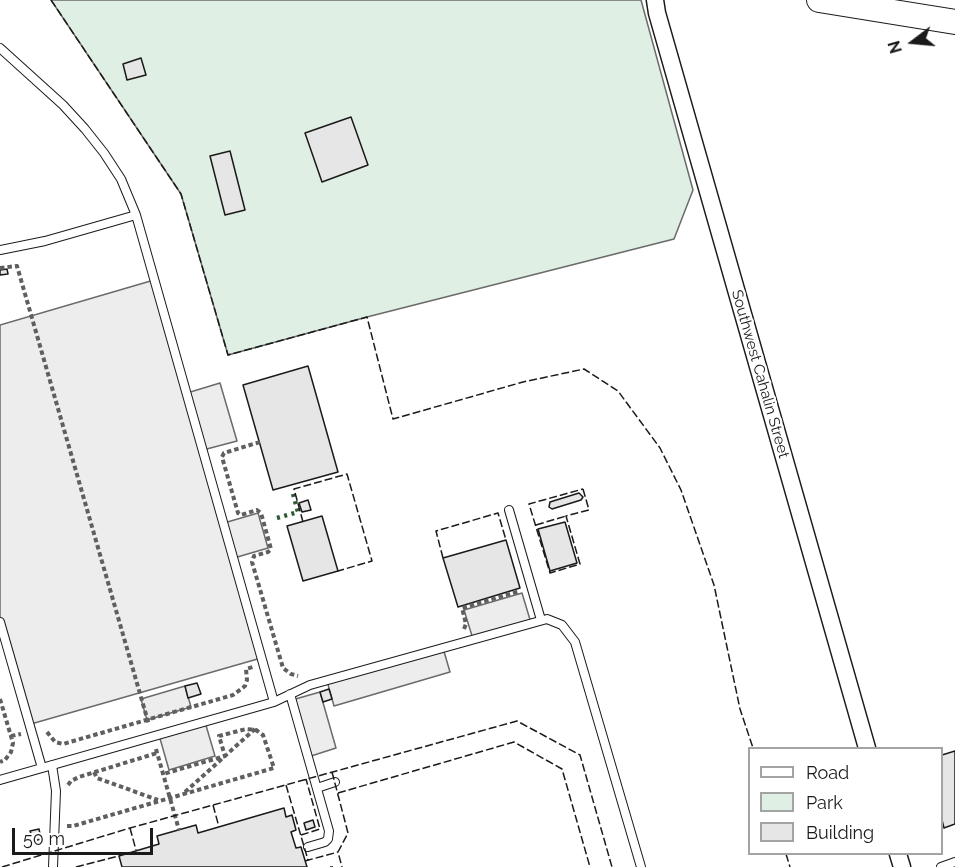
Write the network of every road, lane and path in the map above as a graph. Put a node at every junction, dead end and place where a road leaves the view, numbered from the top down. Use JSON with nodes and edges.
{"nodes":[{"id":1,"x":655,"y":0,"type":"edge"},
{"id":2,"x":819,"y":0,"type":"edge"},
{"id":3,"x":955,"y":22,"type":"edge"},
{"id":4,"x":0,"y":48,"type":"edge"},
{"id":5,"x":136,"y":215,"type":"junction"},
{"id":6,"x":0,"y":250,"type":"edge"},
{"id":7,"x":0,"y":268,"type":"edge"},
{"id":8,"x":260,"y":442,"type":"dead end"},
{"id":9,"x":509,"y":510,"type":"dead end"},
{"id":10,"x":521,"y":591,"type":"dead end"},
{"id":11,"x":541,"y":620,"type":"junction"},
{"id":12,"x":0,"y":622,"type":"edge"},
{"id":13,"x":462,"y":630,"type":"dead end"},
{"id":14,"x":3,"y":640,"type":"edge"},
{"id":15,"x":280,"y":660,"type":"junction"},
{"id":16,"x":264,"y":664,"type":"junction"},
{"id":17,"x":305,"y":675,"type":"dead end"},
{"id":18,"x":290,"y":694,"type":"junction"},
{"id":19,"x":0,"y":699,"type":"edge"},
{"id":20,"x":274,"y":702,"type":"junction"},
{"id":21,"x":147,"y":720,"type":"junction"},
{"id":22,"x":255,"y":729,"type":"junction"},
{"id":23,"x":31,"y":730,"type":"junction"},
{"id":24,"x":11,"y":736,"type":"junction"},
{"id":25,"x":152,"y":737,"type":"junction"},
{"id":26,"x":867,"y":747,"type":"edge"},
{"id":27,"x":157,"y":753,"type":"junction"},
{"id":28,"x":225,"y":756,"type":"junction"},
{"id":29,"x":0,"y":762,"type":"edge"},
{"id":30,"x":52,"y":765,"type":"junction"},
{"id":31,"x":42,"y":768,"type":"junction"},
{"id":32,"x":94,"y":772,"type":"junction"},
{"id":33,"x":163,"y":774,"type":"junction"},
{"id":34,"x":0,"y":780,"type":"edge"},
{"id":35,"x":336,"y":782,"type":"dead end"},
{"id":36,"x":68,"y":787,"type":"dead end"},
{"id":37,"x":316,"y":788,"type":"junction"},
{"id":38,"x":182,"y":794,"type":"junction"},
{"id":39,"x":170,"y":798,"type":"junction"},
{"id":40,"x":158,"y":801,"type":"junction"},
{"id":41,"x":67,"y":816,"type":"dead end"},
{"id":42,"x":67,"y":826,"type":"junction"},
{"id":43,"x":179,"y":830,"type":"dead end"},
{"id":44,"x":66,"y":837,"type":"dead end"},
{"id":45,"x":308,"y":847,"type":"dead end"},
{"id":46,"x":955,"y":862,"type":"edge"},
{"id":47,"x":53,"y":867,"type":"edge"},
{"id":48,"x":641,"y":867,"type":"edge"},
{"id":49,"x":941,"y":867,"type":"edge"}],
"edges":[{"from":1,"to":26,"type":"street","name":"Southwest Cahalin Street"},
{"from":2,"to":3,"type":"main road"},
{"from":4,"to":5,"type":"lane"},
{"from":5,"to":6,"type":"lane"},
{"from":5,"to":16,"type":"lane"},
{"from":7,"to":21,"type":"path"},
{"from":8,"to":15,"type":"path"},
{"from":9,"to":11,"type":"lane"},
{"from":10,"to":13,"type":"path"},
{"from":11,"to":18,"type":"lane"},
{"from":11,"to":48,"type":"lane"},
{"from":12,"to":14,"type":"lane"},
{"from":14,"to":23,"type":"lane"},
{"from":15,"to":16,"type":"path"},
{"from":15,"to":17,"type":"path"},
{"from":16,"to":20,"type":"lane"},
{"from":16,"to":21,"type":"path"},
{"from":18,"to":20,"type":"lane"},
{"from":18,"to":37,"type":"lane"},
{"from":19,"to":24,"type":"path"},
{"from":20,"to":25,"type":"lane"},
{"from":21,"to":23,"type":"path"},
{"from":21,"to":25,"type":"path"},
{"from":22,"to":28,"type":"path"},
{"from":22,"to":28,"type":"path"},
{"from":22,"to":38,"type":"path"},
{"from":23,"to":24,"type":"path"},
{"from":23,"to":31,"type":"lane"},
{"from":24,"to":29,"type":"path"},
{"from":25,"to":27,"type":"path"},
{"from":25,"to":30,"type":"lane"},
{"from":27,"to":32,"type":"path"},
{"from":27,"to":33,"type":"path"},
{"from":28,"to":33,"type":"path"},
{"from":28,"to":38,"type":"path"},
{"from":30,"to":31,"type":"lane"},
{"from":30,"to":47,"type":"lane"},
{"from":31,"to":34,"type":"lane"},
{"from":32,"to":36,"type":"path"},
{"from":32,"to":40,"type":"path"},
{"from":33,"to":39,"type":"path"},
{"from":35,"to":37,"type":"lane"},
{"from":37,"to":45,"type":"lane"},
{"from":38,"to":39,"type":"path"},
{"from":39,"to":40,"type":"path"},
{"from":39,"to":43,"type":"path"},
{"from":40,"to":42,"type":"path"},
{"from":41,"to":42,"type":"path"},
{"from":42,"to":44,"type":"path"},
{"from":46,"to":49,"type":"lane"}]}
